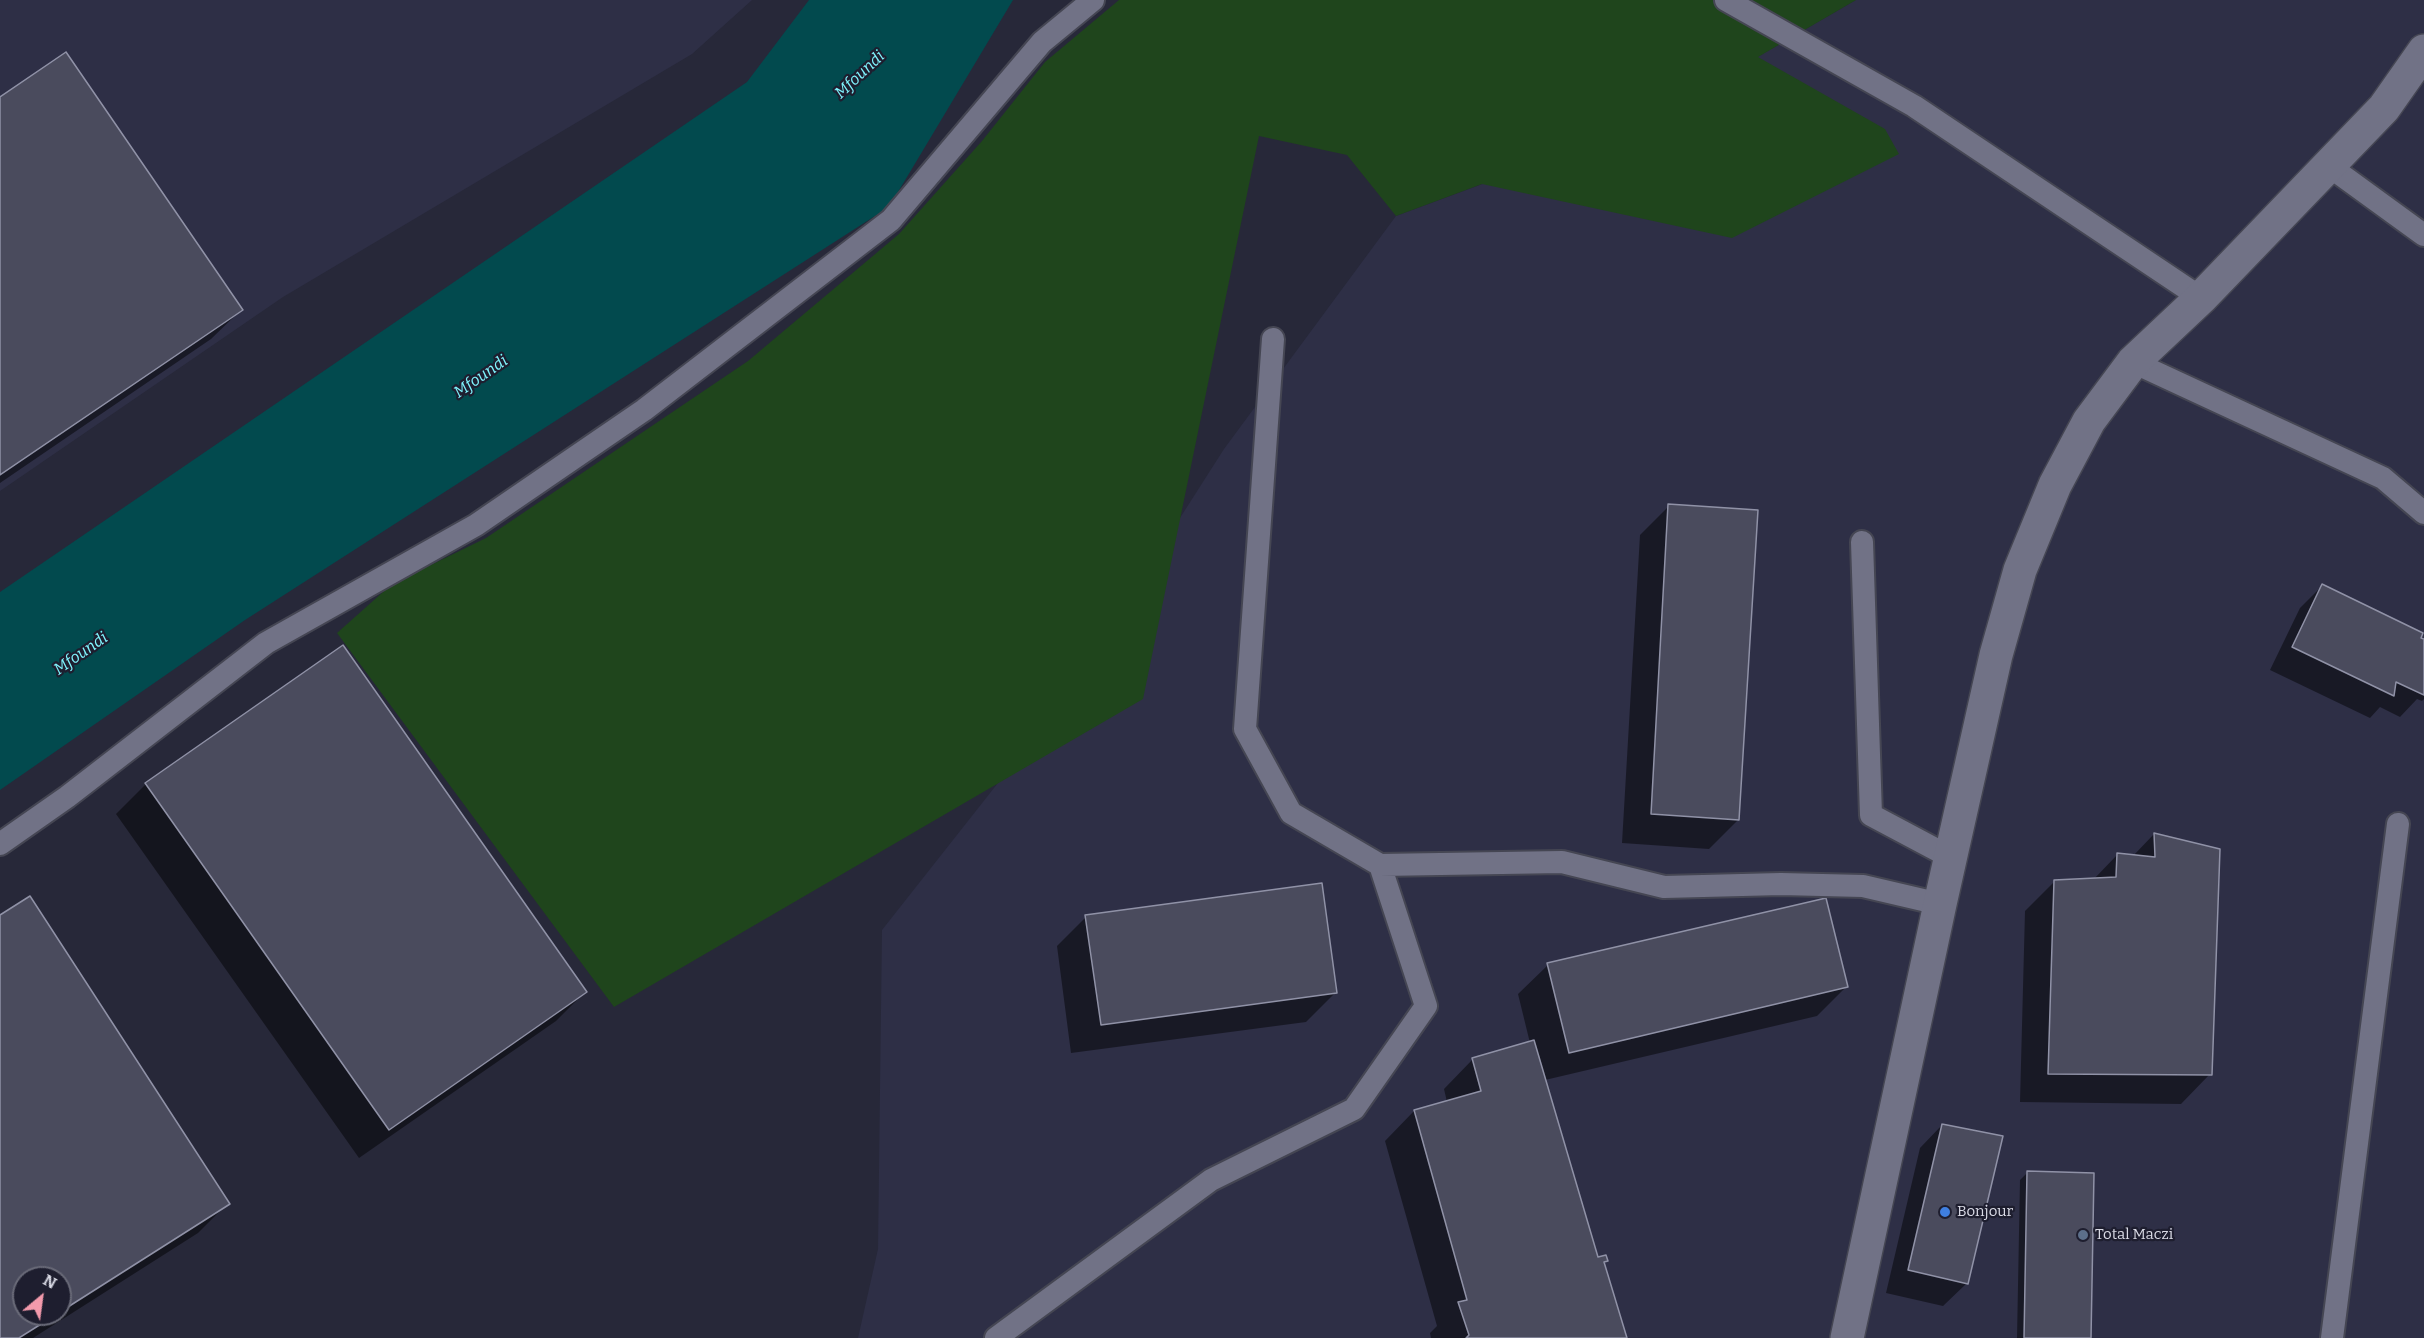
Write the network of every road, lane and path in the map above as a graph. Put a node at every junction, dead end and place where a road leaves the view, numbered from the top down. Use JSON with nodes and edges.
{"nodes":[{"id":1,"x":1093,"y":0,"type":"edge"},
{"id":2,"x":1726,"y":0,"type":"edge"},
{"id":3,"x":2424,"y":51,"type":"edge"},
{"id":4,"x":2329,"y":166,"type":"junction"},
{"id":5,"x":2424,"y":235,"type":"edge"},
{"id":6,"x":2201,"y":298,"type":"junction"},
{"id":7,"x":1273,"y":339,"type":"dead end"},
{"id":8,"x":2133,"y":362,"type":"junction"},
{"id":9,"x":2424,"y":513,"type":"edge"},
{"id":10,"x":1862,"y":542,"type":"dead end"},
{"id":11,"x":2398,"y":824,"type":"dead end"},
{"id":12,"x":0,"y":844,"type":"edge"},
{"id":13,"x":1950,"y":857,"type":"junction"},
{"id":14,"x":1380,"y":865,"type":"junction"},
{"id":15,"x":1940,"y":904,"type":"junction"},
{"id":16,"x":996,"y":1338,"type":"edge"},
{"id":17,"x":1847,"y":1338,"type":"edge"},
{"id":18,"x":2332,"y":1338,"type":"edge"}],
"edges":[{"from":1,"to":12,"type":"lane"},
{"from":2,"to":6,"type":"lane"},
{"from":3,"to":4,"type":"street"},
{"from":4,"to":5,"type":"lane"},
{"from":4,"to":6,"type":"street"},
{"from":6,"to":8,"type":"street"},
{"from":7,"to":14,"type":"lane"},
{"from":8,"to":9,"type":"lane"},
{"from":8,"to":13,"type":"street"},
{"from":10,"to":13,"type":"lane"},
{"from":11,"to":18,"type":"lane"},
{"from":13,"to":15,"type":"street"},
{"from":14,"to":15,"type":"lane"},
{"from":14,"to":16,"type":"lane"},
{"from":15,"to":17,"type":"street"}]}
